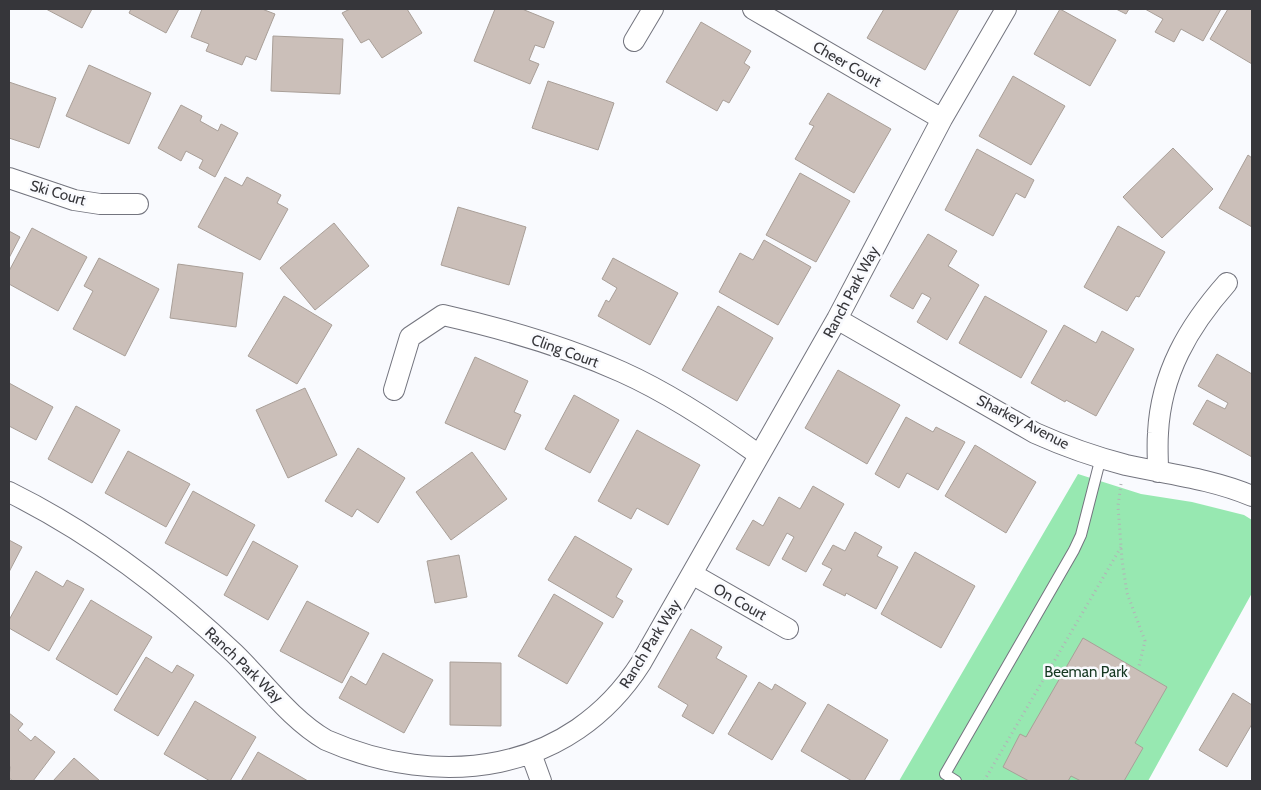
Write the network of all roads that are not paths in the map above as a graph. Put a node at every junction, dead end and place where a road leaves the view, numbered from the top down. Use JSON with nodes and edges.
{"nodes":[{"id":1,"x":653,"y":9,"type":"edge"},
{"id":2,"x":753,"y":9,"type":"edge"},
{"id":3,"x":1006,"y":9,"type":"edge"},
{"id":4,"x":634,"y":40,"type":"dead end"},
{"id":5,"x":942,"y":120,"type":"junction"},
{"id":6,"x":9,"y":178,"type":"edge"},
{"id":7,"x":138,"y":204,"type":"dead end"},
{"id":8,"x":1227,"y":283,"type":"dead end"},
{"id":9,"x":837,"y":319,"type":"junction"},
{"id":10,"x":394,"y":390,"type":"dead end"},
{"id":11,"x":760,"y":455,"type":"junction"},
{"id":12,"x":1101,"y":457,"type":"junction"},
{"id":13,"x":1158,"y":472,"type":"junction"},
{"id":14,"x":9,"y":492,"type":"edge"},
{"id":15,"x":1252,"y":496,"type":"edge"},
{"id":16,"x":692,"y":574,"type":"junction"},
{"id":17,"x":788,"y":629,"type":"dead end"},
{"id":18,"x":533,"y":759,"type":"junction"},
{"id":19,"x":541,"y":781,"type":"edge"},
{"id":20,"x":956,"y":781,"type":"edge"}],
"edges":[{"from":1,"to":4,"type":"street"},
{"from":2,"to":5,"type":"street","name":"Cheer Court"},
{"from":3,"to":5,"type":"street","name":"Ranch Park Way"},
{"from":5,"to":9,"type":"street","name":"Ranch Park Way"},
{"from":6,"to":7,"type":"street","name":"Ski Court"},
{"from":8,"to":13,"type":"street"},
{"from":9,"to":11,"type":"street","name":"Ranch Park Way"},
{"from":9,"to":12,"type":"street","name":"Sharkey Avenue"},
{"from":10,"to":11,"type":"street","name":"Cling Court"},
{"from":11,"to":16,"type":"street","name":"Ranch Park Way"},
{"from":12,"to":13,"type":"street","name":"Sharkey Avenue"},
{"from":12,"to":20,"type":"lane"},
{"from":13,"to":15,"type":"street","name":"Sharkey Avenue"},
{"from":14,"to":18,"type":"street","name":"Ranch Park Way"},
{"from":16,"to":17,"type":"street","name":"On Court"},
{"from":16,"to":18,"type":"street","name":"Ranch Park Way"},
{"from":18,"to":19,"type":"street"}]}
